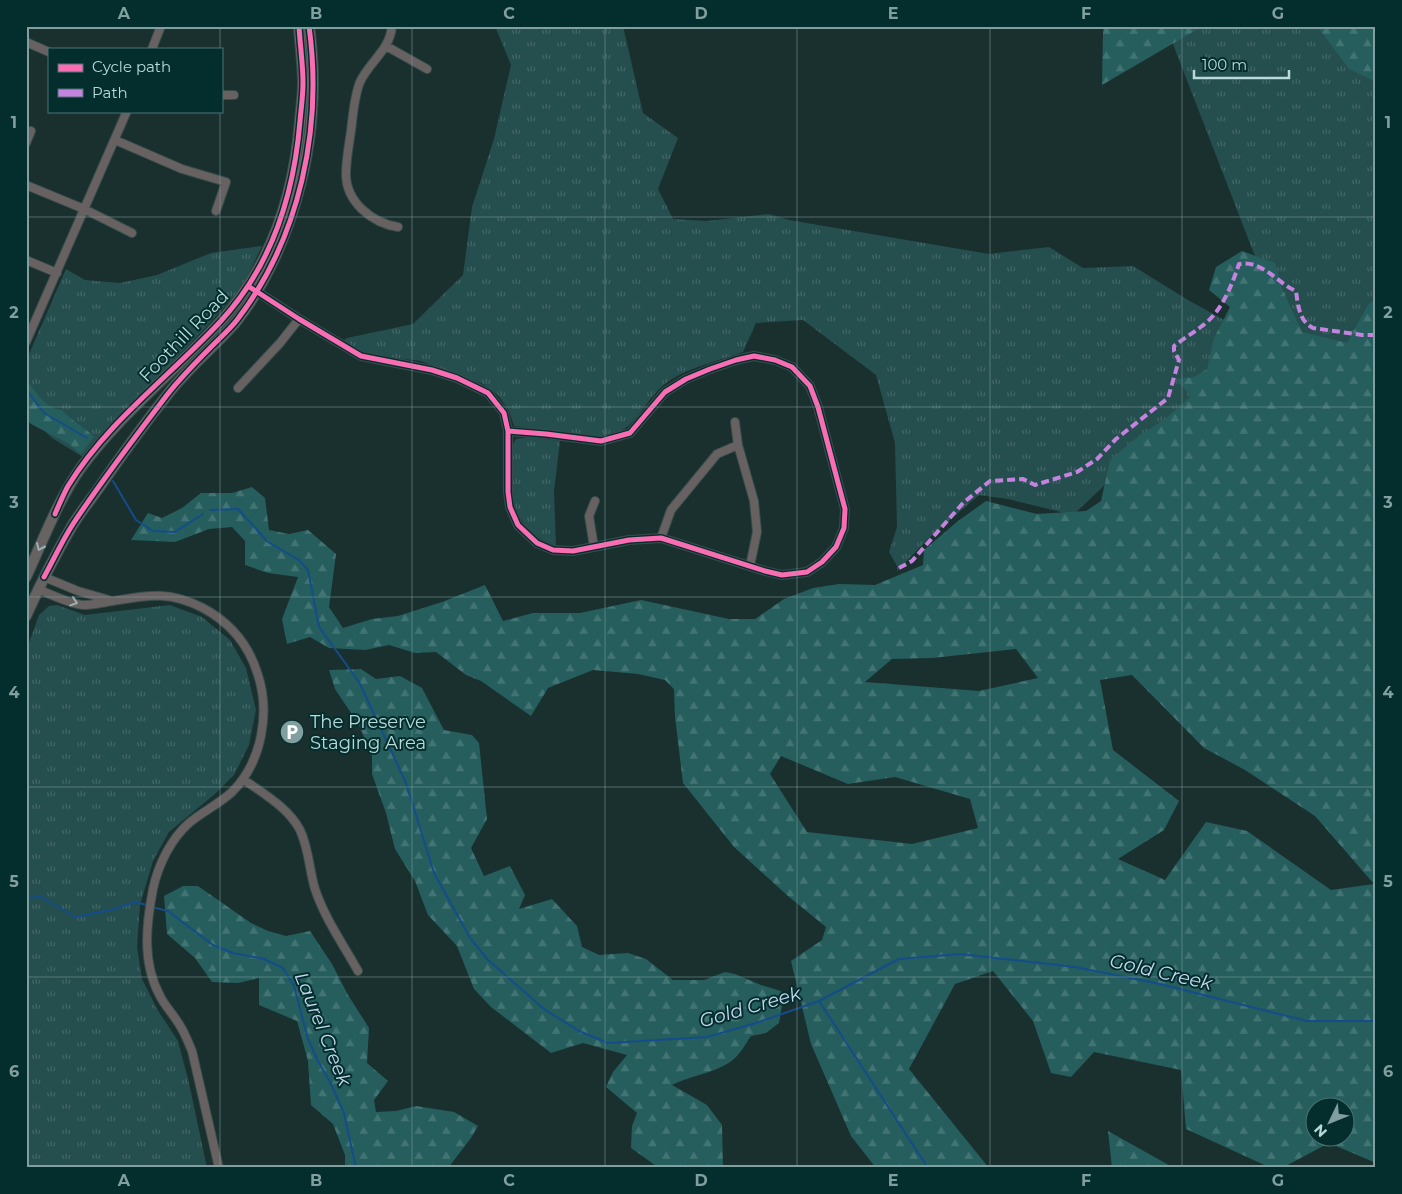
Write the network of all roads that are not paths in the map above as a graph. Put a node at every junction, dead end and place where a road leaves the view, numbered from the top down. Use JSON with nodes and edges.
{"nodes":[{"id":1,"x":161,"y":26,"type":"edge"},
{"id":2,"x":299,"y":26,"type":"edge"},
{"id":3,"x":309,"y":26,"type":"edge"},
{"id":4,"x":392,"y":26,"type":"edge"},
{"id":5,"x":26,"y":42,"type":"edge"},
{"id":6,"x":386,"y":46,"type":"junction"},
{"id":7,"x":152,"y":48,"type":"edge"},
{"id":8,"x":48,"y":52,"type":"edge"},
{"id":9,"x":427,"y":69,"type":"dead end"},
{"id":10,"x":222,"y":95,"type":"edge"},
{"id":11,"x":234,"y":95,"type":"dead end"},
{"id":12,"x":127,"y":112,"type":"edge"},
{"id":13,"x":31,"y":131,"type":"dead end"},
{"id":14,"x":116,"y":140,"type":"junction"},
{"id":15,"x":26,"y":143,"type":"edge"},
{"id":16,"x":26,"y":185,"type":"edge"},
{"id":17,"x":84,"y":209,"type":"junction"},
{"id":18,"x":216,"y":211,"type":"dead end"},
{"id":19,"x":398,"y":227,"type":"dead end"},
{"id":20,"x":132,"y":233,"type":"dead end"},
{"id":21,"x":26,"y":260,"type":"edge"},
{"id":22,"x":57,"y":273,"type":"junction"},
{"id":23,"x":248,"y":286,"type":"junction"},
{"id":24,"x":257,"y":292,"type":"junction"},
{"id":25,"x":298,"y":319,"type":"junction"},
{"id":26,"x":27,"y":339,"type":"edge"},
{"id":27,"x":238,"y":388,"type":"dead end"},
{"id":28,"x":734,"y":422,"type":"dead end"},
{"id":29,"x":508,"y":431,"type":"junction"},
{"id":30,"x":738,"y":445,"type":"junction"},
{"id":31,"x":595,"y":500,"type":"dead end"},
{"id":32,"x":661,"y":538,"type":"junction"},
{"id":33,"x":594,"y":547,"type":"junction"},
{"id":34,"x":750,"y":566,"type":"junction"},
{"id":35,"x":27,"y":572,"type":"edge"},
{"id":36,"x":44,"y":577,"type":"junction"},
{"id":37,"x":26,"y":584,"type":"edge"},
{"id":38,"x":38,"y":589,"type":"junction"},
{"id":39,"x":111,"y":601,"type":"junction"},
{"id":40,"x":26,"y":616,"type":"edge"},
{"id":41,"x":243,"y":778,"type":"junction"},
{"id":42,"x":358,"y":971,"type":"dead end"},
{"id":43,"x":219,"y":1168,"type":"edge"}],
"edges":[{"from":1,"to":7,"type":"street"},
{"from":2,"to":23,"type":"main road","name":"Foothill Road"},
{"from":3,"to":24,"type":"main road","name":"Foothill Road"},
{"from":4,"to":6,"type":"street"},
{"from":5,"to":8,"type":"street"},
{"from":6,"to":9,"type":"street"},
{"from":6,"to":19,"type":"street"},
{"from":10,"to":11,"type":"street"},
{"from":12,"to":14,"type":"street"},
{"from":13,"to":15,"type":"street"},
{"from":14,"to":17,"type":"street"},
{"from":14,"to":18,"type":"street"},
{"from":16,"to":17,"type":"street"},
{"from":17,"to":20,"type":"street"},
{"from":17,"to":22,"type":"street"},
{"from":21,"to":22,"type":"street"},
{"from":22,"to":26,"type":"street"},
{"from":23,"to":24,"type":"street"},
{"from":23,"to":35,"type":"main road","name":"Foothill Road","one_way":true},
{"from":24,"to":25,"type":"street"},
{"from":24,"to":36,"type":"main road","name":"Foothill Road"},
{"from":25,"to":27,"type":"street"},
{"from":25,"to":29,"type":"street"},
{"from":28,"to":30,"type":"street"},
{"from":29,"to":33,"type":"street"},
{"from":29,"to":34,"type":"street"},
{"from":30,"to":32,"type":"street"},
{"from":30,"to":34,"type":"street"},
{"from":31,"to":33,"type":"street"},
{"from":32,"to":33,"type":"street"},
{"from":32,"to":34,"type":"street"},
{"from":35,"to":36,"type":"main road"},
{"from":36,"to":38,"type":"main road","name":"Foothill Road"},
{"from":36,"to":39,"type":"street"},
{"from":37,"to":38,"type":"main road"},
{"from":38,"to":39,"type":"street","one_way":true},
{"from":38,"to":40,"type":"main road","name":"Foothill Road"},
{"from":39,"to":41,"type":"street"},
{"from":41,"to":42,"type":"street"},
{"from":41,"to":43,"type":"street"}]}
